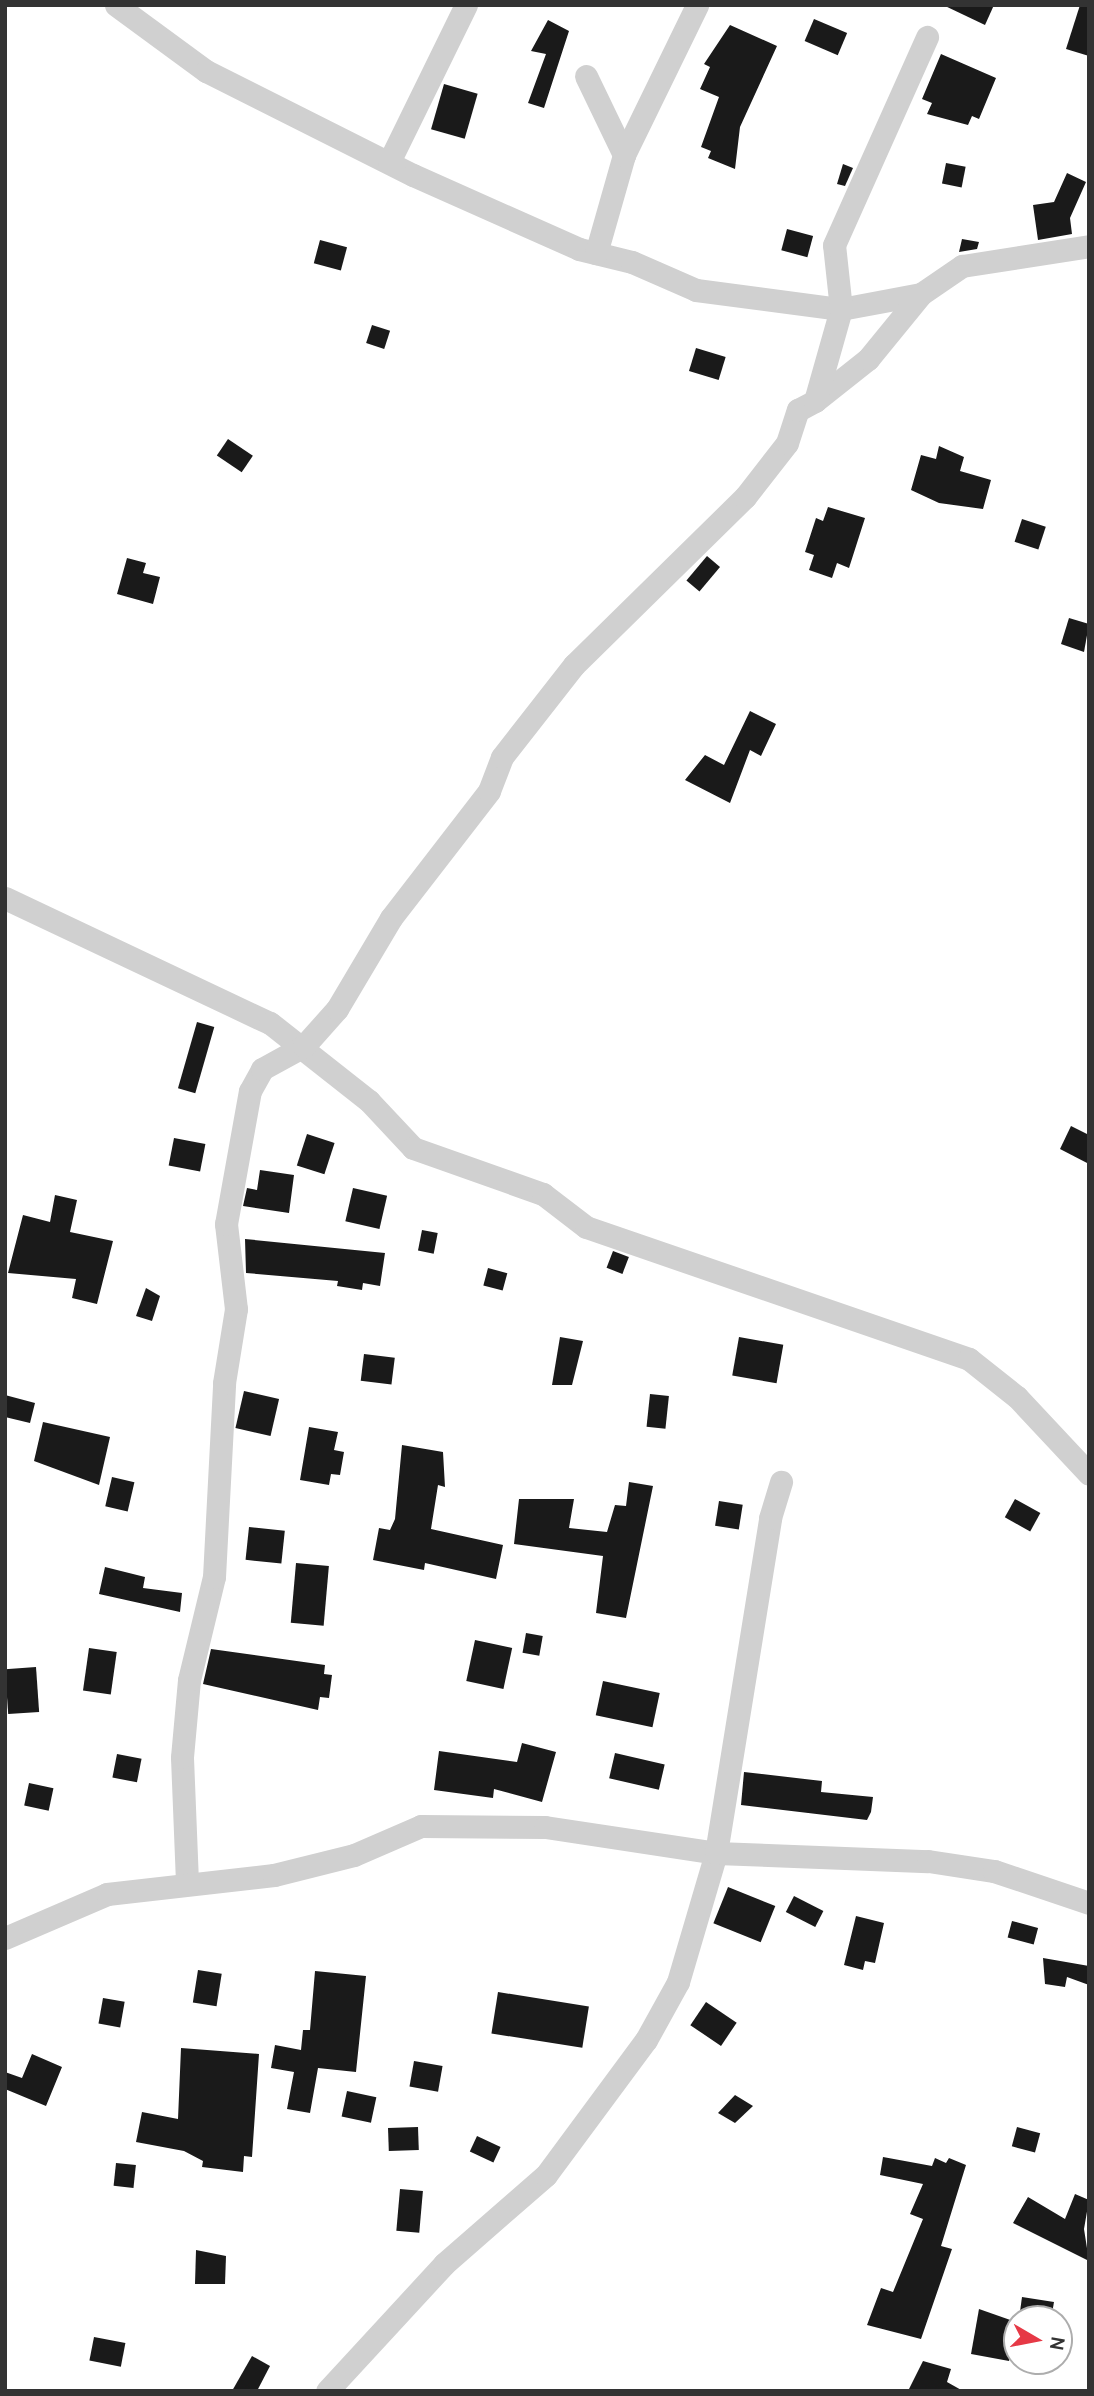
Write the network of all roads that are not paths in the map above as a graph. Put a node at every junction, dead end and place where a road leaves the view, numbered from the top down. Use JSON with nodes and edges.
{"nodes":[{"id":1,"x":116,"y":5,"type":"edge"},
{"id":2,"x":466,"y":5,"type":"edge"},
{"id":3,"x":697,"y":5,"type":"edge"},
{"id":4,"x":928,"y":37,"type":"dead end"},
{"id":5,"x":586,"y":76,"type":"dead end"},
{"id":6,"x":624,"y":155,"type":"junction"},
{"id":7,"x":389,"y":162,"type":"junction"},
{"id":8,"x":1089,"y":246,"type":"edge"},
{"id":9,"x":596,"y":253,"type":"junction"},
{"id":10,"x":921,"y":293,"type":"junction"},
{"id":11,"x":841,"y":309,"type":"junction"},
{"id":12,"x":815,"y":401,"type":"junction"},
{"id":13,"x":5,"y":898,"type":"edge"},
{"id":14,"x":304,"y":1046,"type":"junction"},
{"id":15,"x":1089,"y":1474,"type":"edge"},
{"id":16,"x":781,"y":1482,"type":"dead end"},
{"id":17,"x":716,"y":1853,"type":"junction"},
{"id":18,"x":187,"y":1882,"type":"junction"},
{"id":19,"x":1089,"y":1903,"type":"edge"},
{"id":20,"x":5,"y":1938,"type":"edge"},
{"id":21,"x":327,"y":2391,"type":"edge"}],
"edges":[{"from":1,"to":7,"type":"street"},
{"from":2,"to":7,"type":"street"},
{"from":3,"to":6,"type":"street"},
{"from":4,"to":11,"type":"street"},
{"from":5,"to":6,"type":"street"},
{"from":6,"to":9,"type":"street"},
{"from":7,"to":9,"type":"street"},
{"from":8,"to":10,"type":"street"},
{"from":9,"to":11,"type":"street"},
{"from":10,"to":11,"type":"street"},
{"from":10,"to":12,"type":"street"},
{"from":11,"to":12,"type":"street"},
{"from":12,"to":14,"type":"street"},
{"from":13,"to":14,"type":"street"},
{"from":14,"to":15,"type":"street"},
{"from":14,"to":18,"type":"street"},
{"from":16,"to":17,"type":"street"},
{"from":17,"to":18,"type":"street"},
{"from":17,"to":19,"type":"street"},
{"from":17,"to":21,"type":"street"},
{"from":18,"to":20,"type":"street"}]}
